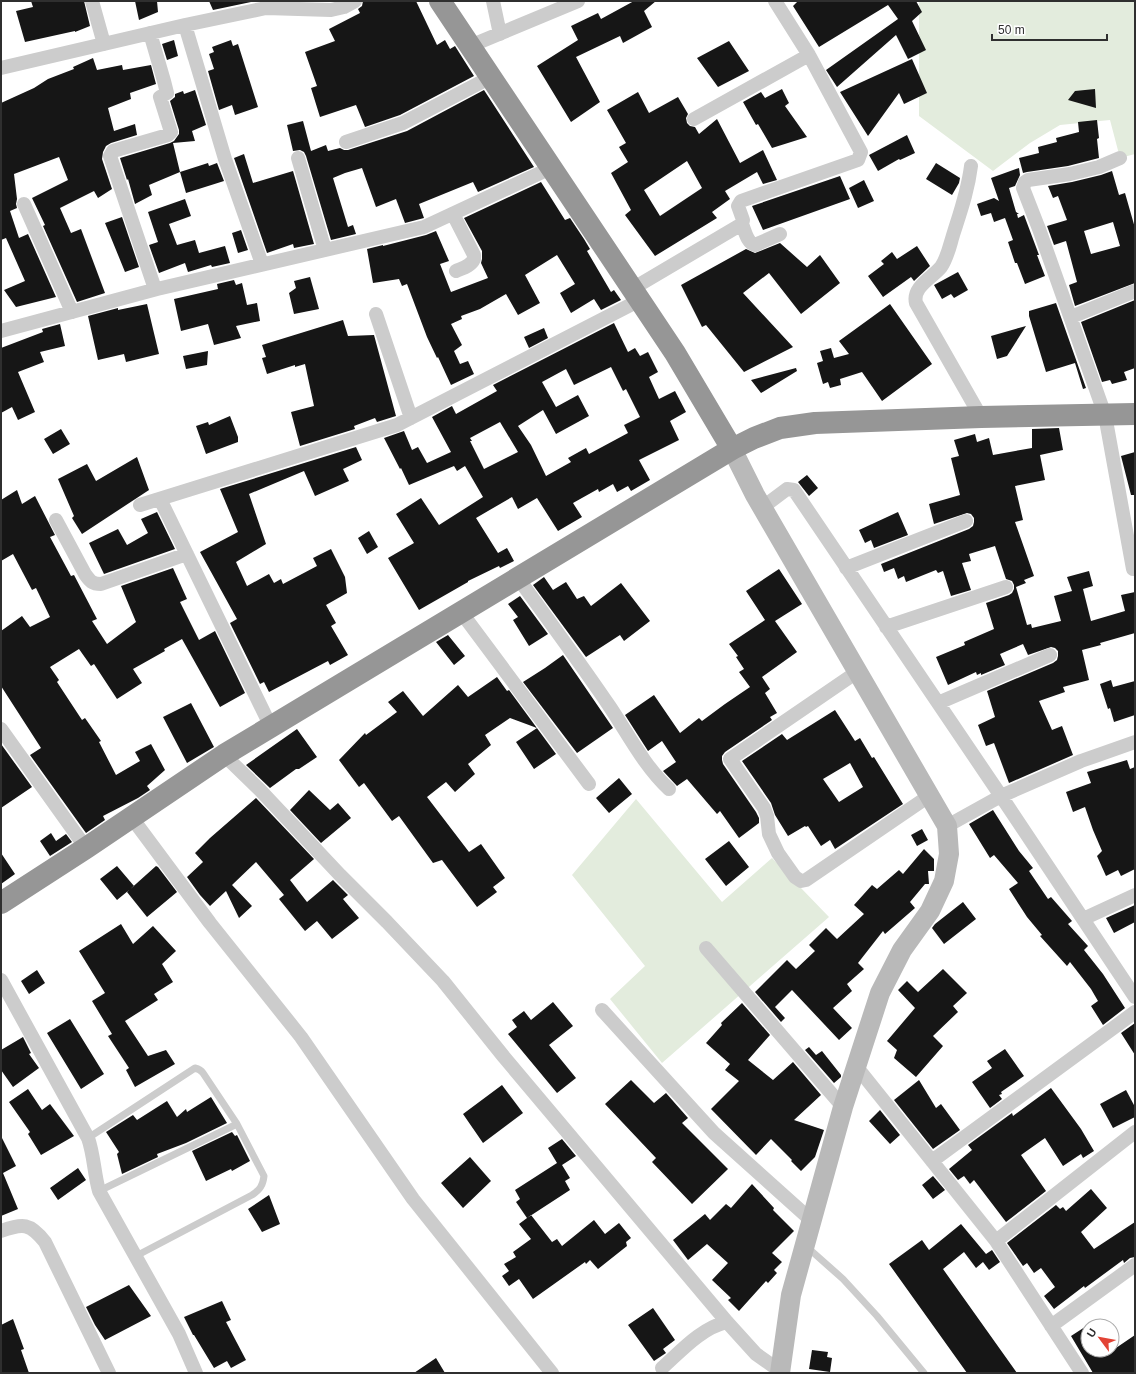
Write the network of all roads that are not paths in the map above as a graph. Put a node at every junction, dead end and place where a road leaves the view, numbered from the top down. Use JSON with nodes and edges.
{"nodes":[{"id":1,"x":92,"y":1,"type":"edge"},
{"id":2,"x":355,"y":1,"type":"edge"},
{"id":3,"x":440,"y":1,"type":"edge"},
{"id":4,"x":493,"y":1,"type":"edge"},
{"id":5,"x":578,"y":1,"type":"edge"},
{"id":6,"x":775,"y":1,"type":"edge"},
{"id":7,"x":185,"y":25,"type":"junction"},
{"id":8,"x":150,"y":33,"type":"junction"},
{"id":9,"x":500,"y":34,"type":"junction"},
{"id":10,"x":104,"y":44,"type":"junction"},
{"id":11,"x":470,"y":46,"type":"junction"},
{"id":12,"x":809,"y":54,"type":"junction"},
{"id":13,"x":1,"y":68,"type":"edge"},
{"id":14,"x":491,"y":78,"type":"junction"},
{"id":15,"x":694,"y":119,"type":"dead end"},
{"id":16,"x":346,"y":142,"type":"dead end"},
{"id":17,"x":298,"y":158,"type":"dead end"},
{"id":18,"x":1120,"y":158,"type":"dead end"},
{"id":19,"x":971,"y":166,"type":"dead end"},
{"id":20,"x":551,"y":168,"type":"junction"},
{"id":21,"x":24,"y":204,"type":"dead end"},
{"id":22,"x":453,"y":214,"type":"junction"},
{"id":23,"x":742,"y":224,"type":"junction"},
{"id":24,"x":780,"y":234,"type":"dead end"},
{"id":25,"x":325,"y":250,"type":"junction"},
{"id":26,"x":262,"y":264,"type":"junction"},
{"id":27,"x":456,"y":271,"type":"dead end"},
{"id":28,"x":155,"y":289,"type":"junction"},
{"id":29,"x":1135,"y":291,"type":"edge"},
{"id":30,"x":636,"y":295,"type":"junction"},
{"id":31,"x":72,"y":312,"type":"junction"},
{"id":32,"x":376,"y":314,"type":"dead end"},
{"id":33,"x":1071,"y":317,"type":"junction"},
{"id":34,"x":1,"y":331,"type":"edge"},
{"id":35,"x":1135,"y":414,"type":"edge"},
{"id":36,"x":1105,"y":415,"type":"junction"},
{"id":37,"x":981,"y":417,"type":"junction"},
{"id":38,"x":410,"y":418,"type":"junction"},
{"id":39,"x":732,"y":449,"type":"junction"},
{"id":40,"x":160,"y":499,"type":"junction"},
{"id":41,"x":759,"y":501,"type":"junction"},
{"id":42,"x":140,"y":505,"type":"dead end"},
{"id":43,"x":56,"y":520,"type":"dead end"},
{"id":44,"x":966,"y":521,"type":"dead end"},
{"id":45,"x":187,"y":554,"type":"junction"},
{"id":46,"x":846,"y":568,"type":"junction"},
{"id":47,"x":1133,"y":569,"type":"dead end"},
{"id":48,"x":518,"y":578,"type":"junction"},
{"id":49,"x":1006,"y":586,"type":"dead end"},
{"id":50,"x":461,"y":612,"type":"junction"},
{"id":51,"x":886,"y":627,"type":"junction"},
{"id":52,"x":1050,"y":656,"type":"dead end"},
{"id":53,"x":857,"y":672,"type":"junction"},
{"id":54,"x":938,"y":703,"type":"junction"},
{"id":55,"x":271,"y":727,"type":"junction"},
{"id":56,"x":1,"y":729,"type":"edge"},
{"id":57,"x":1135,"y":742,"type":"edge"},
{"id":58,"x":224,"y":755,"type":"junction"},
{"id":59,"x":588,"y":784,"type":"dead end"},
{"id":60,"x":669,"y":789,"type":"dead end"},
{"id":61,"x":929,"y":796,"type":"junction"},
{"id":62,"x":1001,"y":796,"type":"junction"},
{"id":63,"x":132,"y":818,"type":"junction"},
{"id":64,"x":947,"y":826,"type":"junction"},
{"id":65,"x":86,"y":848,"type":"junction"},
{"id":66,"x":1135,"y":895,"type":"edge"},
{"id":67,"x":1,"y":903,"type":"edge"},
{"id":68,"x":1083,"y":919,"type":"junction"},
{"id":69,"x":706,"y":948,"type":"dead end"},
{"id":70,"x":1,"y":980,"type":"edge"},
{"id":71,"x":1135,"y":997,"type":"edge"},
{"id":72,"x":602,"y":1010,"type":"dead end"},
{"id":73,"x":1135,"y":1012,"type":"edge"},
{"id":74,"x":856,"y":1066,"type":"junction"},
{"id":75,"x":843,"y":1106,"type":"junction"},
{"id":76,"x":237,"y":1124,"type":"junction"},
{"id":77,"x":1135,"y":1132,"type":"edge"},
{"id":78,"x":88,"y":1138,"type":"junction"},
{"id":79,"x":932,"y":1161,"type":"junction"},
{"id":80,"x":99,"y":1191,"type":"junction"},
{"id":81,"x":812,"y":1221,"type":"junction"},
{"id":82,"x":1,"y":1231,"type":"edge"},
{"id":83,"x":996,"y":1241,"type":"junction"},
{"id":84,"x":805,"y":1246,"type":"junction"},
{"id":85,"x":136,"y":1256,"type":"junction"},
{"id":86,"x":1135,"y":1265,"type":"edge"},
{"id":87,"x":727,"y":1322,"type":"junction"},
{"id":88,"x":1051,"y":1326,"type":"junction"},
{"id":89,"x":662,"y":1368,"type":"dead end"},
{"id":90,"x":780,"y":1372,"type":"edge"},
{"id":91,"x":109,"y":1373,"type":"edge"},
{"id":92,"x":196,"y":1373,"type":"edge"},
{"id":93,"x":552,"y":1373,"type":"edge"},
{"id":94,"x":924,"y":1373,"type":"edge"},
{"id":95,"x":1082,"y":1373,"type":"edge"}],
"edges":[{"from":1,"to":10,"type":"street"},
{"from":2,"to":7,"type":"street"},
{"from":3,"to":11,"type":"highway"},
{"from":4,"to":9,"type":"street"},
{"from":5,"to":9,"type":"street"},
{"from":6,"to":12,"type":"street"},
{"from":7,"to":8,"type":"street"},
{"from":7,"to":26,"type":"street"},
{"from":8,"to":10,"type":"street"},
{"from":8,"to":28,"type":"street"},
{"from":9,"to":11,"type":"street"},
{"from":10,"to":13,"type":"street"},
{"from":11,"to":14,"type":"highway"},
{"from":12,"to":15,"type":"street"},
{"from":12,"to":23,"type":"street"},
{"from":14,"to":16,"type":"street"},
{"from":14,"to":20,"type":"highway"},
{"from":17,"to":25,"type":"street"},
{"from":18,"to":33,"type":"street"},
{"from":19,"to":37,"type":"street"},
{"from":20,"to":22,"type":"street"},
{"from":20,"to":30,"type":"highway"},
{"from":21,"to":31,"type":"street"},
{"from":22,"to":25,"type":"street"},
{"from":22,"to":27,"type":"street"},
{"from":23,"to":24,"type":"street"},
{"from":23,"to":30,"type":"street"},
{"from":25,"to":26,"type":"street"},
{"from":26,"to":28,"type":"street"},
{"from":28,"to":31,"type":"street"},
{"from":29,"to":33,"type":"street"},
{"from":30,"to":38,"type":"street"},
{"from":30,"to":39,"type":"highway"},
{"from":31,"to":34,"type":"street"},
{"from":32,"to":38,"type":"street"},
{"from":33,"to":36,"type":"street"},
{"from":35,"to":36,"type":"highway"},
{"from":36,"to":37,"type":"highway"},
{"from":36,"to":47,"type":"street"},
{"from":37,"to":39,"type":"highway"},
{"from":38,"to":40,"type":"street"},
{"from":39,"to":41,"type":"main road"},
{"from":39,"to":48,"type":"highway"},
{"from":40,"to":42,"type":"street"},
{"from":40,"to":45,"type":"street"},
{"from":41,"to":46,"type":"street"},
{"from":41,"to":53,"type":"main road"},
{"from":43,"to":45,"type":"street"},
{"from":44,"to":46,"type":"street"},
{"from":45,"to":55,"type":"street"},
{"from":46,"to":51,"type":"street"},
{"from":48,"to":50,"type":"highway"},
{"from":48,"to":60,"type":"street"},
{"from":49,"to":51,"type":"street"},
{"from":50,"to":55,"type":"highway"},
{"from":50,"to":59,"type":"street"},
{"from":51,"to":54,"type":"street"},
{"from":52,"to":54,"type":"street"},
{"from":53,"to":61,"type":"main road"},
{"from":53,"to":61,"type":"street"},
{"from":54,"to":62,"type":"street"},
{"from":55,"to":58,"type":"highway"},
{"from":56,"to":65,"type":"street"},
{"from":57,"to":62,"type":"street"},
{"from":58,"to":63,"type":"highway"},
{"from":58,"to":87,"type":"street"},
{"from":61,"to":64,"type":"main road"},
{"from":62,"to":64,"type":"street"},
{"from":62,"to":68,"type":"street"},
{"from":63,"to":65,"type":"highway"},
{"from":63,"to":93,"type":"street"},
{"from":64,"to":74,"type":"main road"},
{"from":65,"to":67,"type":"highway"},
{"from":66,"to":68,"type":"street"},
{"from":68,"to":71,"type":"street"},
{"from":69,"to":75,"type":"street"},
{"from":70,"to":78,"type":"street"},
{"from":72,"to":81,"type":"street"},
{"from":73,"to":79,"type":"street"},
{"from":74,"to":75,"type":"main road"},
{"from":74,"to":79,"type":"street"},
{"from":75,"to":81,"type":"main road"},
{"from":76,"to":78,"type":"lane"},
{"from":76,"to":80,"type":"lane"},
{"from":76,"to":85,"type":"lane"},
{"from":77,"to":83,"type":"street"},
{"from":78,"to":80,"type":"street"},
{"from":79,"to":83,"type":"street"},
{"from":80,"to":85,"type":"street"},
{"from":81,"to":84,"type":"main road"},
{"from":82,"to":91,"type":"street"},
{"from":83,"to":88,"type":"street"},
{"from":84,"to":90,"type":"main road"},
{"from":84,"to":94,"type":"lane"},
{"from":85,"to":92,"type":"street"},
{"from":86,"to":88,"type":"street"},
{"from":87,"to":89,"type":"street"},
{"from":87,"to":90,"type":"street"},
{"from":88,"to":95,"type":"street"}]}
